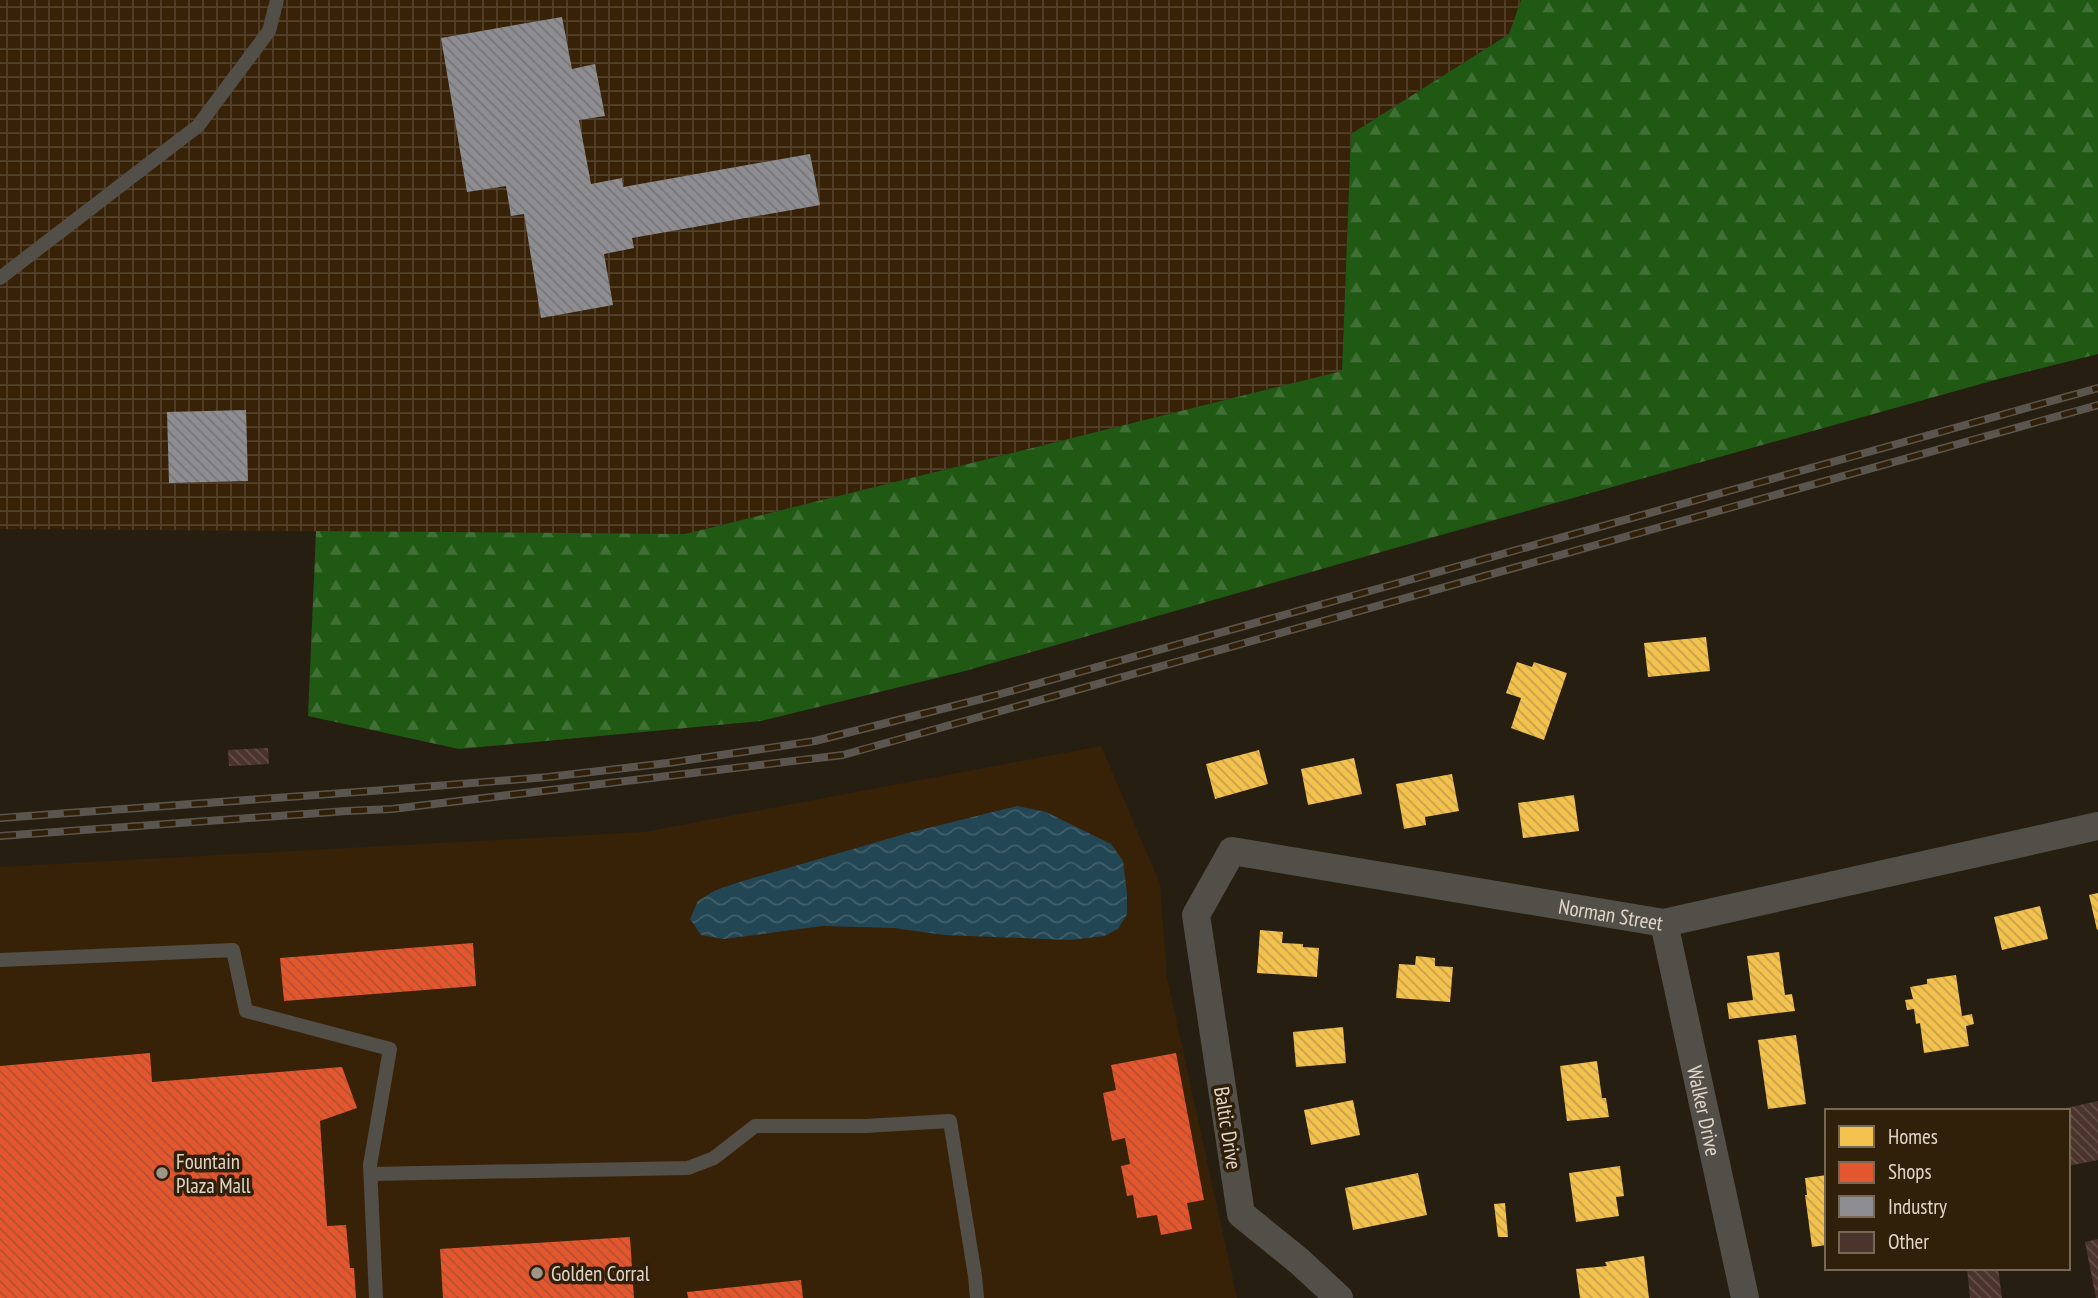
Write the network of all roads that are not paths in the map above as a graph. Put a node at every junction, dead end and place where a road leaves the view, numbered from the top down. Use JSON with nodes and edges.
{"nodes":[{"id":1,"x":277,"y":0,"type":"edge"},
{"id":2,"x":0,"y":278,"type":"edge"},
{"id":3,"x":2098,"y":826,"type":"edge"},
{"id":4,"x":1196,"y":915,"type":"joint"},
{"id":5,"x":1664,"y":923,"type":"junction"},
{"id":6,"x":0,"y":960,"type":"edge"},
{"id":7,"x":371,"y":1174,"type":"junction"},
{"id":8,"x":376,"y":1298,"type":"edge"},
{"id":9,"x":977,"y":1298,"type":"edge"},
{"id":10,"x":1339,"y":1298,"type":"edge"},
{"id":11,"x":1745,"y":1298,"type":"edge"}],
"edges":[{"from":1,"to":2,"type":"lane"},
{"from":3,"to":5,"type":"street","name":"Norman Street"},
{"from":4,"to":5,"type":"street","name":"Norman Street"},
{"from":4,"to":10,"type":"street","name":"Baltic Drive"},
{"from":5,"to":11,"type":"street","name":"Walker Drive"},
{"from":6,"to":7,"type":"lane"},
{"from":7,"to":8,"type":"lane"},
{"from":7,"to":9,"type":"lane"}]}
